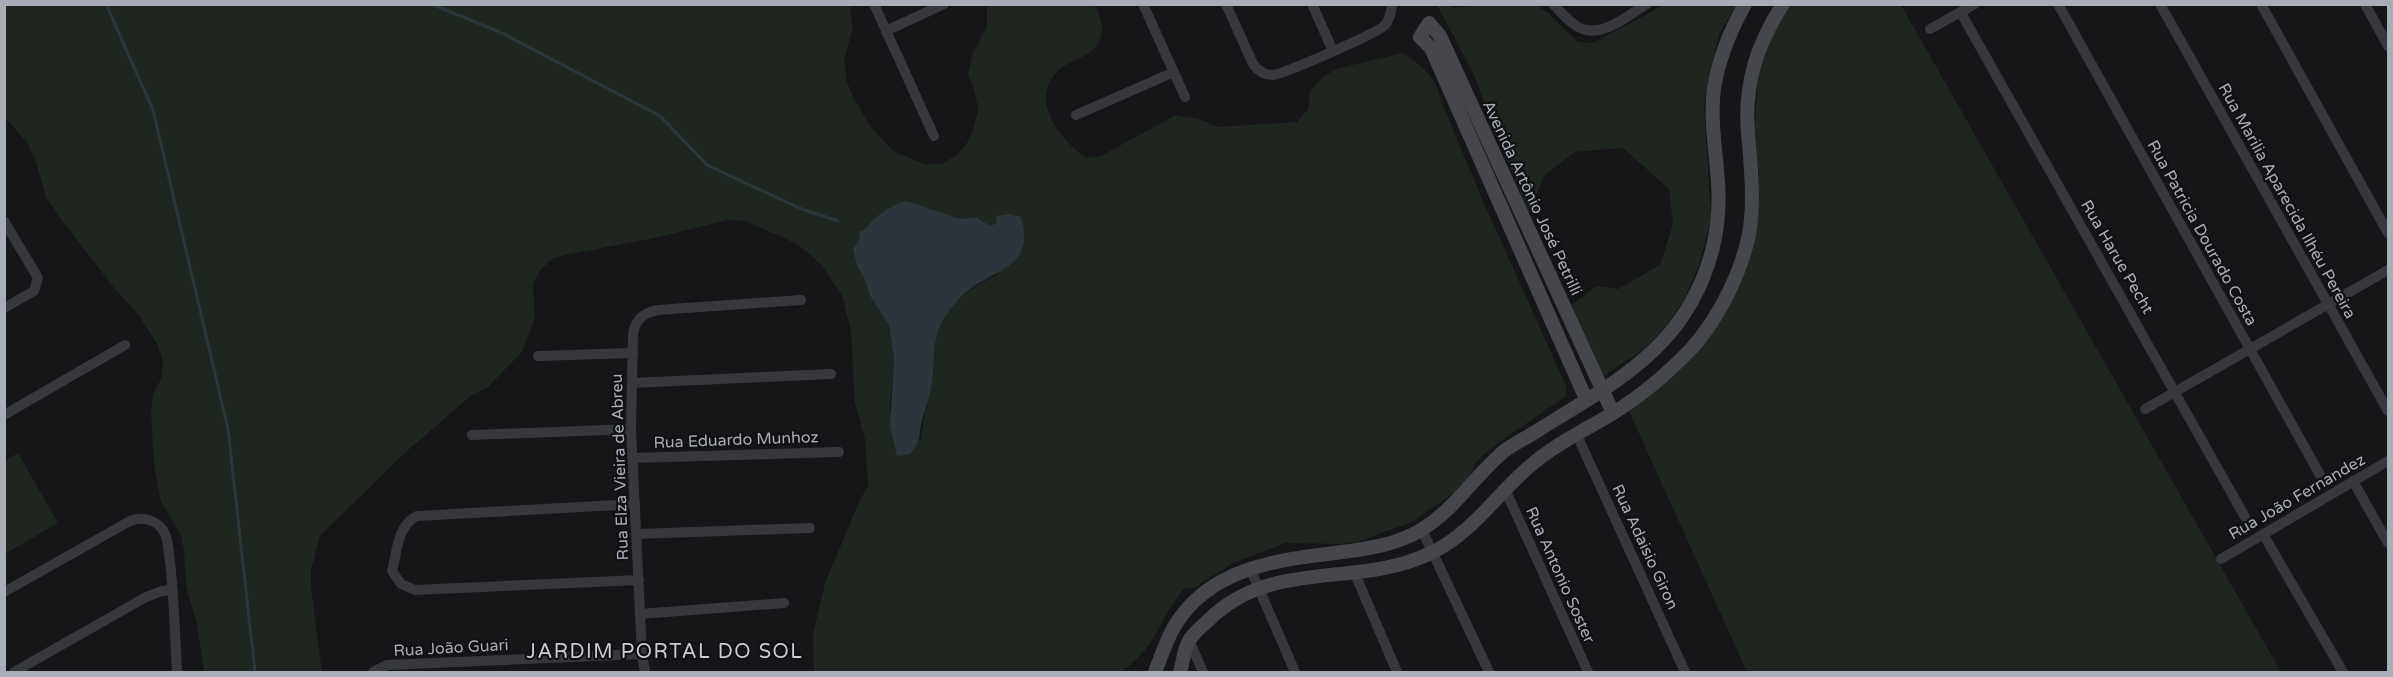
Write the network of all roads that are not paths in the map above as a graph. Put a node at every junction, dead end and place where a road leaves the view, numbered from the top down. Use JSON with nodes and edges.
{"nodes":[{"id":1,"x":874,"y":4,"type":"edge"},
{"id":2,"x":944,"y":4,"type":"edge"},
{"id":3,"x":1143,"y":4,"type":"edge"},
{"id":4,"x":1226,"y":4,"type":"edge"},
{"id":5,"x":1312,"y":4,"type":"edge"},
{"id":6,"x":1392,"y":4,"type":"edge"},
{"id":7,"x":1553,"y":4,"type":"edge"},
{"id":8,"x":1647,"y":4,"type":"edge"},
{"id":9,"x":1745,"y":4,"type":"edge"},
{"id":10,"x":1783,"y":4,"type":"edge"},
{"id":11,"x":1975,"y":4,"type":"edge"},
{"id":12,"x":2058,"y":4,"type":"edge"},
{"id":13,"x":2160,"y":4,"type":"edge"},
{"id":14,"x":2261,"y":4,"type":"edge"},
{"id":15,"x":2365,"y":4,"type":"edge"},
{"id":16,"x":1961,"y":13,"type":"junction"},
{"id":17,"x":1930,"y":30,"type":"dead end"},
{"id":18,"x":886,"y":31,"type":"junction"},
{"id":19,"x":2388,"y":46,"type":"edge"},
{"id":20,"x":1333,"y":51,"type":"junction"},
{"id":21,"x":1174,"y":72,"type":"junction"},
{"id":22,"x":1185,"y":97,"type":"dead end"},
{"id":23,"x":1076,"y":115,"type":"dead end"},
{"id":24,"x":934,"y":136,"type":"dead end"},
{"id":25,"x":4,"y":221,"type":"edge"},
{"id":26,"x":2388,"y":233,"type":"edge"},
{"id":27,"x":2388,"y":270,"type":"edge"},
{"id":28,"x":801,"y":300,"type":"dead end"},
{"id":29,"x":2328,"y":303,"type":"junction"},
{"id":30,"x":4,"y":309,"type":"edge"},
{"id":31,"x":125,"y":345,"type":"dead end"},
{"id":32,"x":2249,"y":348,"type":"junction"},
{"id":33,"x":633,"y":353,"type":"junction"},
{"id":34,"x":538,"y":356,"type":"dead end"},
{"id":35,"x":831,"y":374,"type":"dead end"},
{"id":36,"x":632,"y":383,"type":"junction"},
{"id":37,"x":1601,"y":390,"type":"junction"},
{"id":38,"x":2176,"y":391,"type":"junction"},
{"id":39,"x":1584,"y":400,"type":"junction"},
{"id":40,"x":2145,"y":409,"type":"dead end"},
{"id":41,"x":2388,"y":411,"type":"edge"},
{"id":42,"x":1613,"y":413,"type":"junction"},
{"id":43,"x":4,"y":415,"type":"edge"},
{"id":44,"x":631,"y":429,"type":"junction"},
{"id":45,"x":1576,"y":433,"type":"junction"},
{"id":46,"x":472,"y":435,"type":"dead end"},
{"id":47,"x":839,"y":452,"type":"dead end"},
{"id":48,"x":633,"y":458,"type":"junction"},
{"id":49,"x":2388,"y":461,"type":"edge"},
{"id":50,"x":2320,"y":475,"type":"dead end"},
{"id":51,"x":2353,"y":481,"type":"junction"},
{"id":52,"x":1505,"y":489,"type":"junction"},
{"id":53,"x":635,"y":504,"type":"junction"},
{"id":54,"x":2245,"y":517,"type":"dead end"},
{"id":55,"x":810,"y":528,"type":"dead end"},
{"id":56,"x":1422,"y":530,"type":"junction"},
{"id":57,"x":637,"y":534,"type":"junction"},
{"id":58,"x":2263,"y":534,"type":"junction"},
{"id":59,"x":2388,"y":543,"type":"edge"},
{"id":60,"x":1432,"y":552,"type":"junction"},
{"id":61,"x":2221,"y":560,"type":"dead end"},
{"id":62,"x":1250,"y":568,"type":"junction"},
{"id":63,"x":1355,"y":574,"type":"junction"},
{"id":64,"x":639,"y":580,"type":"junction"},
{"id":65,"x":1258,"y":588,"type":"junction"},
{"id":66,"x":173,"y":590,"type":"junction"},
{"id":67,"x":4,"y":592,"type":"edge"},
{"id":68,"x":784,"y":603,"type":"dead end"},
{"id":69,"x":640,"y":614,"type":"junction"},
{"id":70,"x":1189,"y":640,"type":"junction"},
{"id":71,"x":642,"y":654,"type":"junction"},
{"id":72,"x":14,"y":672,"type":"edge"},
{"id":73,"x":177,"y":672,"type":"edge"},
{"id":74,"x":373,"y":672,"type":"edge"},
{"id":75,"x":645,"y":672,"type":"edge"},
{"id":76,"x":1155,"y":672,"type":"edge"},
{"id":77,"x":1180,"y":672,"type":"edge"},
{"id":78,"x":1203,"y":672,"type":"edge"},
{"id":79,"x":1295,"y":672,"type":"edge"},
{"id":80,"x":1397,"y":672,"type":"edge"},
{"id":81,"x":1489,"y":672,"type":"edge"},
{"id":82,"x":1588,"y":672,"type":"edge"},
{"id":83,"x":1686,"y":672,"type":"edge"},
{"id":84,"x":2343,"y":672,"type":"edge"}],
"edges":[{"from":1,"to":18,"type":"street"},
{"from":2,"to":18,"type":"street"},
{"from":3,"to":21,"type":"street"},
{"from":4,"to":20,"type":"street"},
{"from":5,"to":20,"type":"street"},
{"from":6,"to":20,"type":"street"},
{"from":7,"to":8,"type":"street"},
{"from":9,"to":37,"type":"main road"},
{"from":10,"to":42,"type":"main road"},
{"from":11,"to":16,"type":"street"},
{"from":12,"to":32,"type":"street","name":"Rua Patricia Dourado Costa"},
{"from":13,"to":29,"type":"street","name":"Rua Marilia Aparecida Ilhéu Pereira"},
{"from":14,"to":26,"type":"street"},
{"from":15,"to":19,"type":"street"},
{"from":16,"to":17,"type":"street"},
{"from":16,"to":38,"type":"street","name":"Rua Harue Pecht"},
{"from":18,"to":24,"type":"street"},
{"from":21,"to":22,"type":"street"},
{"from":21,"to":23,"type":"street"},
{"from":25,"to":30,"type":"street"},
{"from":27,"to":29,"type":"street"},
{"from":28,"to":33,"type":"street","name":"Rua Elza Vieira de Abreu"},
{"from":29,"to":32,"type":"street"},
{"from":29,"to":41,"type":"street","name":"Rua Marilia Aparecida Ilhéu Pereira"},
{"from":31,"to":43,"type":"street"},
{"from":32,"to":38,"type":"street"},
{"from":32,"to":50,"type":"street","name":"Rua Patricia Dourado Costa"},
{"from":33,"to":34,"type":"street"},
{"from":33,"to":36,"type":"street","name":"Rua Elza Vieira de Abreu"},
{"from":35,"to":36,"type":"street"},
{"from":36,"to":44,"type":"street","name":"Rua Elza Vieira de Abreu"},
{"from":37,"to":39,"type":"main road"},
{"from":37,"to":39,"type":"main road","name":"Avenida Artônio José Petrilli"},
{"from":37,"to":42,"type":"main road","name":"Avenida Artônio José Petrilli"},
{"from":38,"to":40,"type":"street"},
{"from":38,"to":54,"type":"street","name":"Rua Harue Pecht"},
{"from":39,"to":45,"type":"main road"},
{"from":39,"to":56,"type":"main road"},
{"from":42,"to":45,"type":"main road"},
{"from":44,"to":46,"type":"street"},
{"from":44,"to":48,"type":"street","name":"Rua Elza Vieira de Abreu"},
{"from":45,"to":52,"type":"main road"},
{"from":45,"to":83,"type":"street","name":"Rua Adaisio Giron"},
{"from":47,"to":48,"type":"street","name":"Rua Eduardo Munhoz"},
{"from":48,"to":53,"type":"street","name":"Rua Elza Vieira de Abreu"},
{"from":49,"to":51,"type":"street","name":"Rua João Fernandez"},
{"from":51,"to":58,"type":"street","name":"Rua João Fernandez"},
{"from":51,"to":59,"type":"street"},
{"from":52,"to":60,"type":"main road"},
{"from":52,"to":82,"type":"street","name":"Rua Antonio Soster"},
{"from":53,"to":57,"type":"street","name":"Rua Elza Vieira de Abreu"},
{"from":53,"to":64,"type":"street"},
{"from":55,"to":57,"type":"street"},
{"from":56,"to":60,"type":"street"},
{"from":56,"to":62,"type":"main road"},
{"from":57,"to":64,"type":"street","name":"Rua Elza Vieira de Abreu"},
{"from":58,"to":61,"type":"street","name":"Rua João Fernandez"},
{"from":58,"to":84,"type":"street"},
{"from":60,"to":63,"type":"main road"},
{"from":60,"to":81,"type":"street"},
{"from":62,"to":65,"type":"street"},
{"from":62,"to":76,"type":"main road"},
{"from":63,"to":65,"type":"main road"},
{"from":63,"to":80,"type":"street"},
{"from":64,"to":69,"type":"street","name":"Rua Elza Vieira de Abreu"},
{"from":65,"to":70,"type":"main road"},
{"from":65,"to":79,"type":"street"},
{"from":66,"to":67,"type":"street"},
{"from":66,"to":72,"type":"street"},
{"from":66,"to":73,"type":"street"},
{"from":68,"to":69,"type":"street"},
{"from":69,"to":71,"type":"street","name":"Rua Elza Vieira de Abreu"},
{"from":70,"to":77,"type":"main road"},
{"from":70,"to":78,"type":"street"},
{"from":71,"to":74,"type":"street","name":"Rua João Guari"},
{"from":71,"to":75,"type":"street","name":"Rua Elza Vieira de Abreu"}]}
